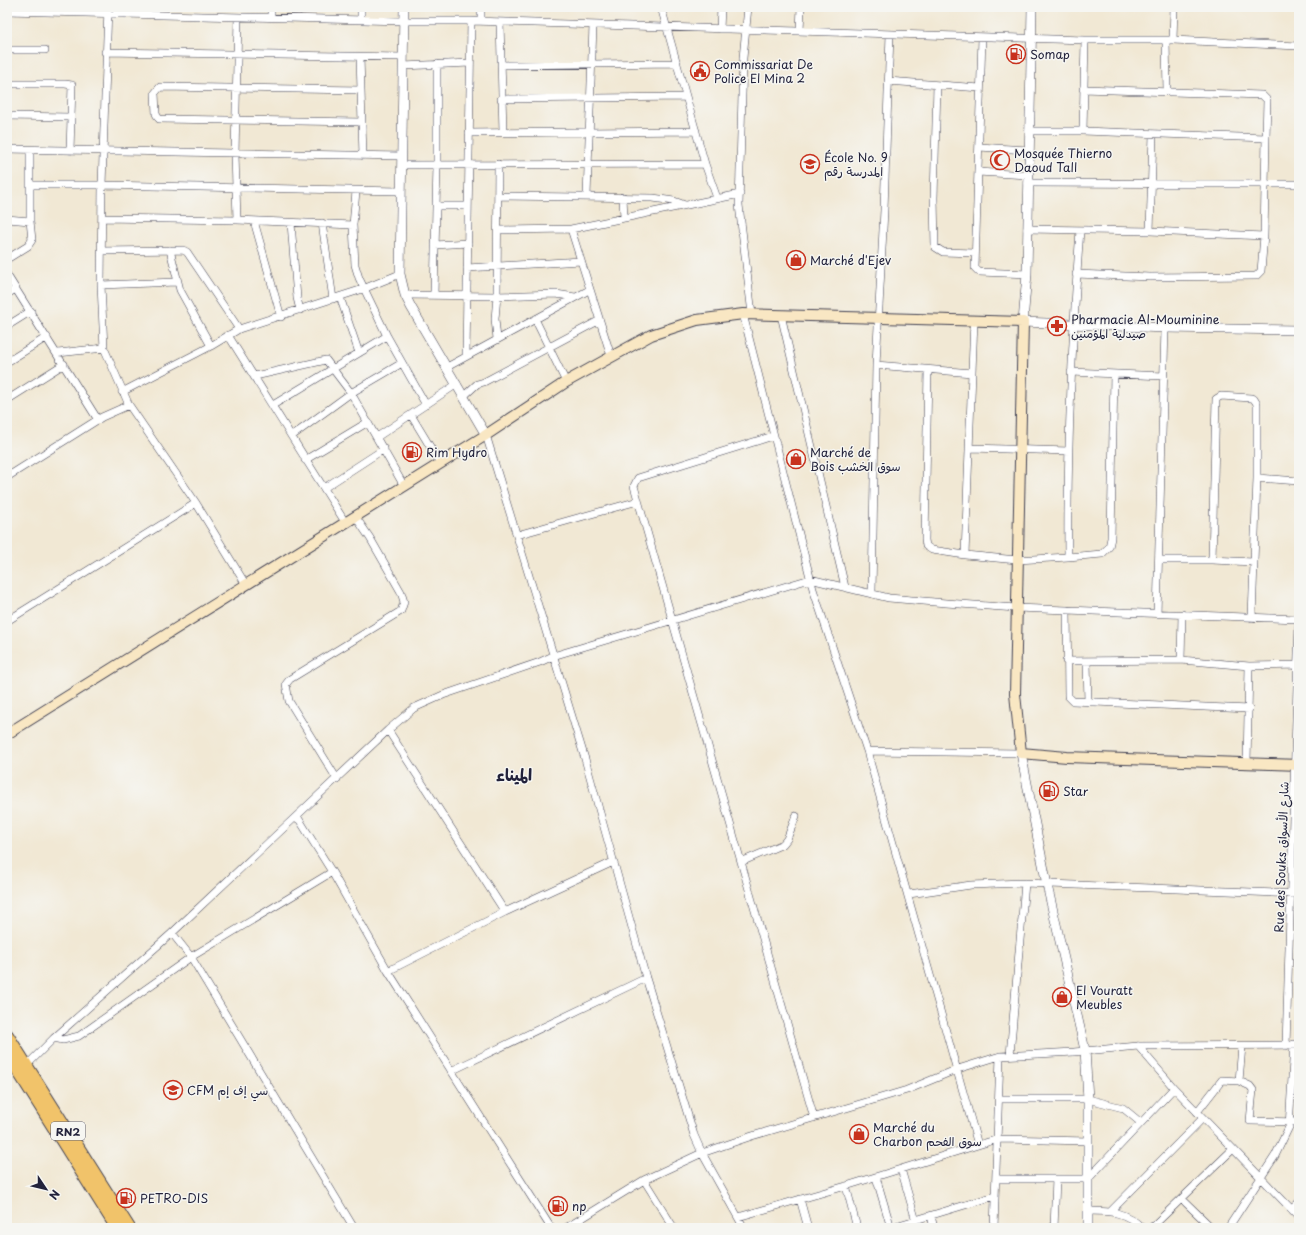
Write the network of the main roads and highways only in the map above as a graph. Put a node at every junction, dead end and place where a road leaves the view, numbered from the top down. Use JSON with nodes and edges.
{"nodes":[{"id":1,"x":7,"y":734,"type":"edge"},
{"id":2,"x":1297,"y":765,"type":"edge"},
{"id":3,"x":7,"y":1034,"type":"edge"},
{"id":4,"x":7,"y":1054,"type":"edge"},
{"id":5,"x":117,"y":1228,"type":"edge"},
{"id":6,"x":129,"y":1228,"type":"edge"}],
"edges":[{"from":1,"to":2,"type":"main road"},
{"from":3,"to":6,"type":"highway","number":"RN2"},
{"from":4,"to":5,"type":"highway","number":"RN2"}]}
